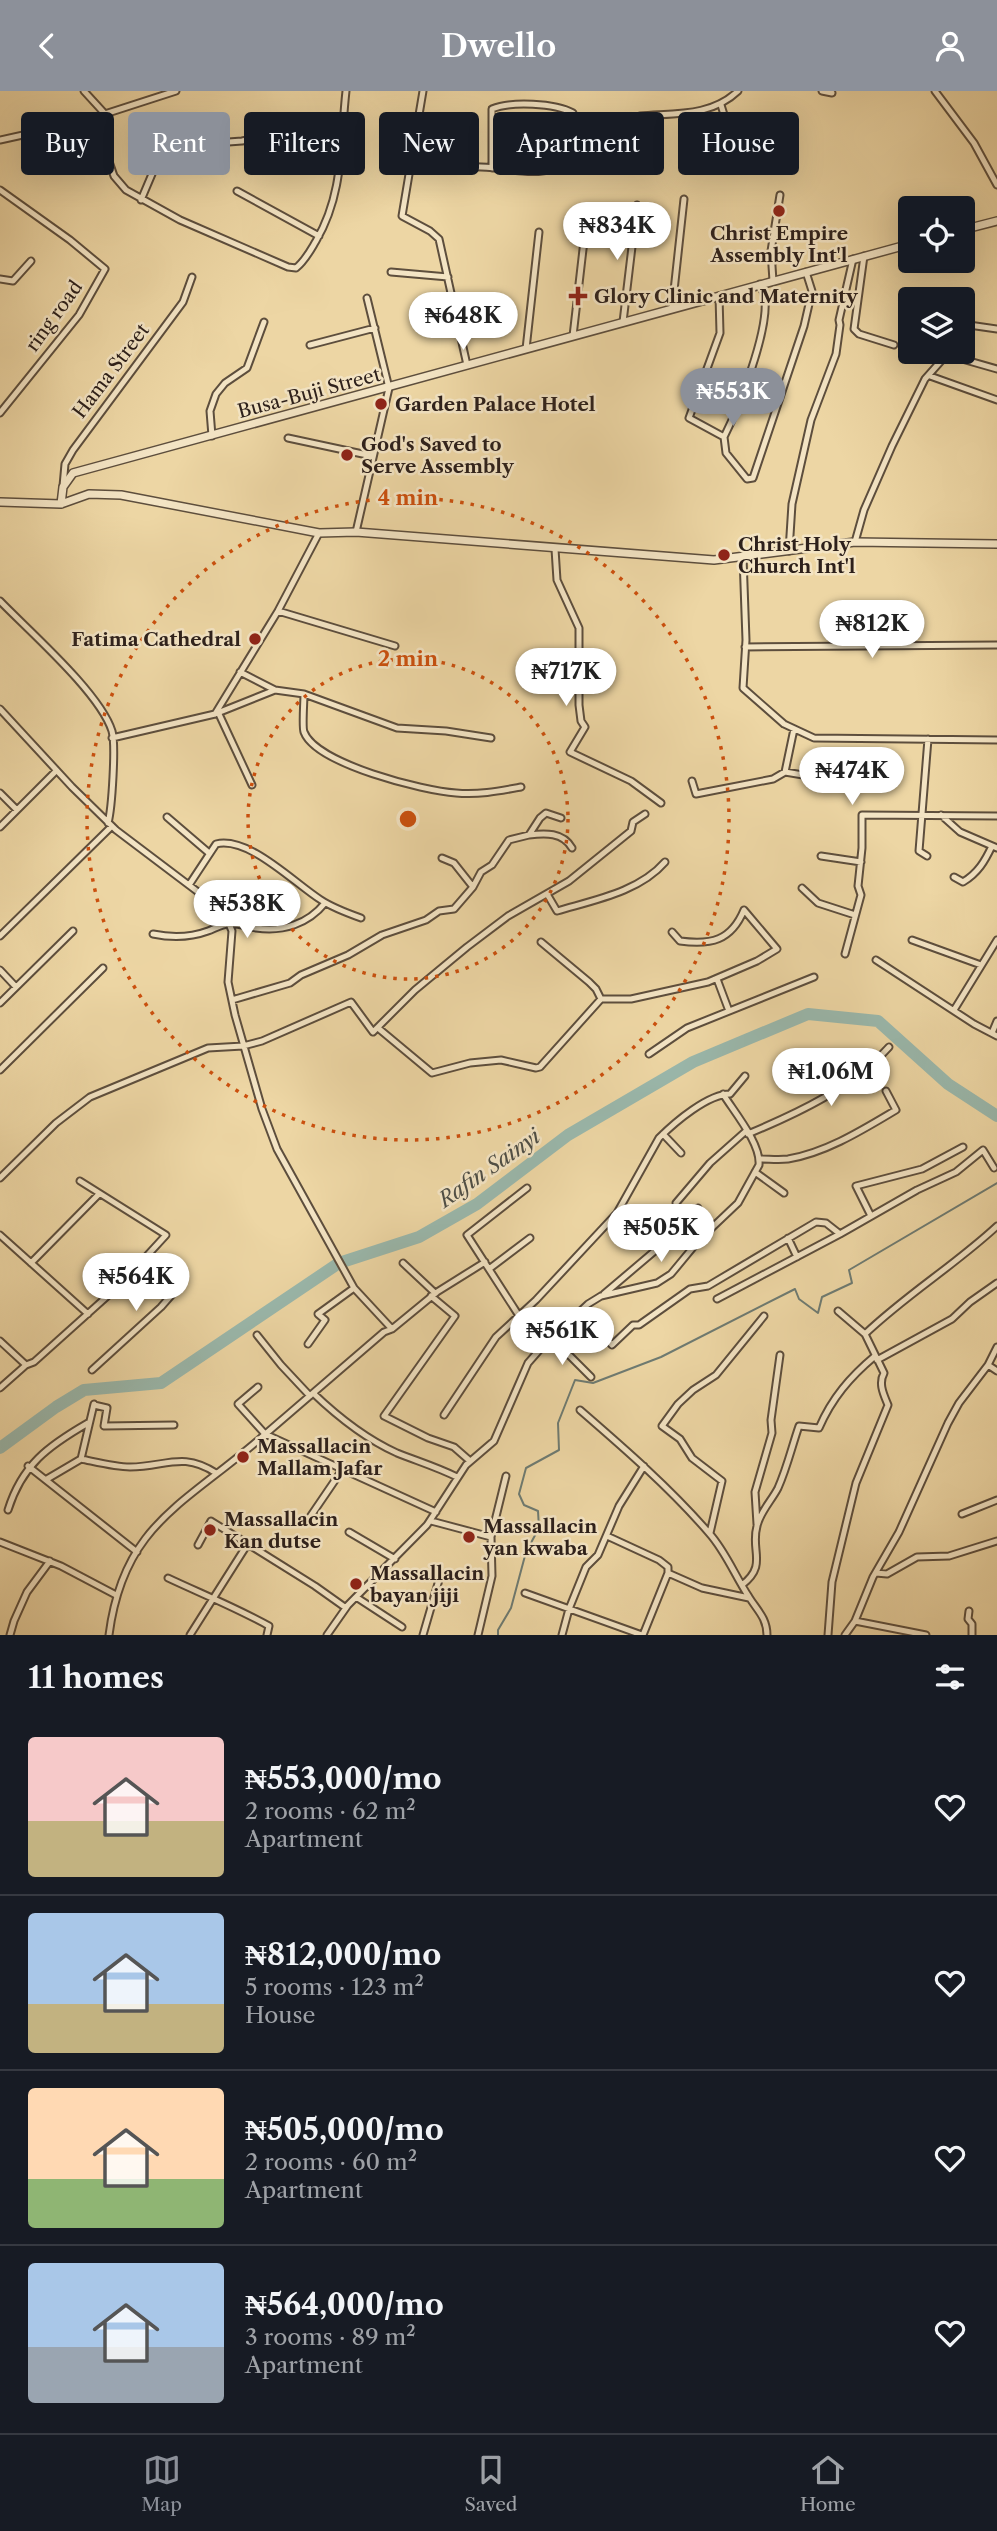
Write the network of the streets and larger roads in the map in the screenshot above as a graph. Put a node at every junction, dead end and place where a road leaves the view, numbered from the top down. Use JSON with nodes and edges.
{"nodes":[{"id":1,"x":84,"y":91,"type":"edge"},
{"id":2,"x":176,"y":91,"type":"edge"},
{"id":3,"x":346,"y":91,"type":"edge"},
{"id":4,"x":423,"y":91,"type":"edge"},
{"id":5,"x":737,"y":91,"type":"edge"},
{"id":6,"x":822,"y":91,"type":"edge"},
{"id":7,"x":935,"y":91,"type":"edge"},
{"id":8,"x":832,"y":93,"type":"dead end"},
{"id":9,"x":721,"y":105,"type":"junction"},
{"id":10,"x":103,"y":112,"type":"edge"},
{"id":11,"x":114,"y":112,"type":"edge"},
{"id":12,"x":344,"y":112,"type":"edge"},
{"id":13,"x":419,"y":112,"type":"edge"},
{"id":14,"x":571,"y":112,"type":"edge"},
{"id":15,"x":723,"y":112,"type":"edge"},
{"id":16,"x":21,"y":135,"type":"edge"},
{"id":17,"x":0,"y":140,"type":"edge"},
{"id":18,"x":244,"y":141,"type":"edge"},
{"id":19,"x":479,"y":168,"type":"edge"},
{"id":20,"x":492,"y":168,"type":"junction"},
{"id":21,"x":114,"y":173,"type":"edge"},
{"id":22,"x":340,"y":175,"type":"edge"},
{"id":23,"x":409,"y":175,"type":"edge"},
{"id":24,"x":997,"y":185,"type":"edge"},
{"id":25,"x":0,"y":190,"type":"edge"},
{"id":26,"x":237,"y":191,"type":"dead end"},
{"id":27,"x":780,"y":195,"type":"dead end"},
{"id":28,"x":684,"y":199,"type":"dead end"},
{"id":29,"x":141,"y":200,"type":"junction"},
{"id":30,"x":637,"y":205,"type":"dead end"},
{"id":31,"x":997,"y":221,"type":"edge"},
{"id":32,"x":975,"y":227,"type":"edge"},
{"id":33,"x":539,"y":232,"type":"dead end"},
{"id":34,"x":585,"y":232,"type":"dead end"},
{"id":35,"x":319,"y":236,"type":"junction"},
{"id":36,"x":898,"y":247,"type":"edge"},
{"id":37,"x":864,"y":256,"type":"junction"},
{"id":38,"x":853,"y":259,"type":"junction"},
{"id":39,"x":31,"y":261,"type":"dead end"},
{"id":40,"x":391,"y":272,"type":"dead end"},
{"id":41,"x":806,"y":272,"type":"junction"},
{"id":42,"x":192,"y":277,"type":"dead end"},
{"id":43,"x":448,"y":277,"type":"junction"},
{"id":44,"x":0,"y":279,"type":"edge"},
{"id":45,"x":773,"y":281,"type":"junction"},
{"id":46,"x":760,"y":284,"type":"junction"},
{"id":47,"x":719,"y":296,"type":"junction"},
{"id":48,"x":367,"y":298,"type":"dead end"},
{"id":49,"x":672,"y":309,"type":"junction"},
{"id":50,"x":264,"y":322,"type":"dead end"},
{"id":51,"x":623,"y":322,"type":"junction"},
{"id":52,"x":975,"y":326,"type":"edge"},
{"id":53,"x":375,"y":328,"type":"junction"},
{"id":54,"x":997,"y":329,"type":"edge"},
{"id":55,"x":573,"y":336,"type":"junction"},
{"id":56,"x":310,"y":345,"type":"dead end"},
{"id":57,"x":894,"y":345,"type":"dead end"},
{"id":58,"x":526,"y":349,"type":"junction"},
{"id":59,"x":975,"y":362,"type":"edge"},
{"id":60,"x":939,"y":364,"type":"edge"},
{"id":61,"x":467,"y":365,"type":"junction"},
{"id":62,"x":997,"y":369,"type":"edge"},
{"id":63,"x":930,"y":376,"type":"junction"},
{"id":64,"x":389,"y":388,"type":"junction"},
{"id":65,"x":997,"y":400,"type":"edge"},
{"id":66,"x":0,"y":413,"type":"edge"},
{"id":67,"x":212,"y":436,"type":"junction"},
{"id":68,"x":724,"y":437,"type":"junction"},
{"id":69,"x":288,"y":438,"type":"dead end"},
{"id":70,"x":372,"y":456,"type":"junction"},
{"id":71,"x":63,"y":487,"type":"junction"},
{"id":72,"x":0,"y":502,"type":"edge"},
{"id":73,"x":61,"y":504,"type":"junction"},
{"id":74,"x":356,"y":532,"type":"junction"},
{"id":75,"x":319,"y":533,"type":"junction"},
{"id":76,"x":855,"y":542,"type":"junction"},
{"id":77,"x":997,"y":544,"type":"edge"},
{"id":78,"x":555,"y":549,"type":"junction"},
{"id":79,"x":789,"y":551,"type":"junction"},
{"id":80,"x":743,"y":557,"type":"junction"},
{"id":81,"x":0,"y":601,"type":"edge"},
{"id":82,"x":278,"y":611,"type":"junction"},
{"id":83,"x":997,"y":645,"type":"edge"},
{"id":84,"x":395,"y":646,"type":"dead end"},
{"id":85,"x":746,"y":647,"type":"junction"},
{"id":86,"x":240,"y":672,"type":"junction"},
{"id":87,"x":275,"y":690,"type":"junction"},
{"id":88,"x":304,"y":694,"type":"junction"},
{"id":89,"x":0,"y":709,"type":"edge"},
{"id":90,"x":217,"y":713,"type":"junction"},
{"id":91,"x":794,"y":729,"type":"junction"},
{"id":92,"x":112,"y":738,"type":"junction"},
{"id":93,"x":491,"y":738,"type":"dead end"},
{"id":94,"x":928,"y":739,"type":"junction"},
{"id":95,"x":997,"y":740,"type":"edge"},
{"id":96,"x":56,"y":771,"type":"junction"},
{"id":97,"x":785,"y":772,"type":"junction"},
{"id":98,"x":815,"y":777,"type":"dead end"},
{"id":99,"x":692,"y":781,"type":"dead end"},
{"id":100,"x":252,"y":785,"type":"dead end"},
{"id":101,"x":521,"y":787,"type":"dead end"},
{"id":102,"x":0,"y":793,"type":"edge"},
{"id":103,"x":660,"y":803,"type":"dead end"},
{"id":104,"x":17,"y":810,"type":"junction"},
{"id":105,"x":645,"y":814,"type":"dead end"},
{"id":106,"x":923,"y":815,"type":"junction"},
{"id":107,"x":941,"y":815,"type":"junction"},
{"id":108,"x":997,"y":816,"type":"edge"},
{"id":109,"x":167,"y":817,"type":"dead end"},
{"id":110,"x":561,"y":818,"type":"dead end"},
{"id":111,"x":110,"y":825,"type":"junction"},
{"id":112,"x":0,"y":827,"type":"edge"},
{"id":113,"x":529,"y":835,"type":"junction"},
{"id":114,"x":994,"y":847,"type":"edge"},
{"id":115,"x":572,"y":848,"type":"dead end"},
{"id":116,"x":209,"y":853,"type":"junction"},
{"id":117,"x":821,"y":856,"type":"dead end"},
{"id":118,"x":928,"y":856,"type":"dead end"},
{"id":119,"x":442,"y":858,"type":"dead end"},
{"id":120,"x":665,"y":862,"type":"dead end"},
{"id":121,"x":861,"y":862,"type":"junction"},
{"id":122,"x":954,"y":877,"type":"dead end"},
{"id":123,"x":189,"y":885,"type":"junction"},
{"id":124,"x":473,"y":887,"type":"junction"},
{"id":125,"x":802,"y":888,"type":"dead end"},
{"id":126,"x":548,"y":894,"type":"junction"},
{"id":127,"x":325,"y":903,"type":"junction"},
{"id":128,"x":855,"y":915,"type":"junction"},
{"id":129,"x":361,"y":918,"type":"dead end"},
{"id":130,"x":229,"y":923,"type":"junction"},
{"id":131,"x":73,"y":931,"type":"dead end"},
{"id":132,"x":1,"y":932,"type":"edge"},
{"id":133,"x":672,"y":932,"type":"dead end"},
{"id":134,"x":153,"y":934,"type":"dead end"},
{"id":135,"x":912,"y":940,"type":"dead end"},
{"id":136,"x":997,"y":940,"type":"edge"},
{"id":137,"x":541,"y":942,"type":"dead end"},
{"id":138,"x":845,"y":954,"type":"dead end"},
{"id":139,"x":876,"y":960,"type":"dead end"},
{"id":140,"x":981,"y":965,"type":"junction"},
{"id":141,"x":103,"y":968,"type":"dead end"},
{"id":142,"x":0,"y":970,"type":"edge"},
{"id":143,"x":814,"y":977,"type":"dead end"},
{"id":144,"x":717,"y":979,"type":"junction"},
{"id":145,"x":16,"y":987,"type":"junction"},
{"id":146,"x":601,"y":999,"type":"junction"},
{"id":147,"x":232,"y":1000,"type":"junction"},
{"id":148,"x":0,"y":1003,"type":"edge"},
{"id":149,"x":954,"y":1010,"type":"junction"},
{"id":150,"x":729,"y":1011,"type":"junction"},
{"id":151,"x":997,"y":1021,"type":"edge"},
{"id":152,"x":378,"y":1028,"type":"junction"},
{"id":153,"x":995,"y":1035,"type":"edge"},
{"id":154,"x":243,"y":1046,"type":"junction"},
{"id":155,"x":889,"y":1047,"type":"dead end"},
{"id":156,"x":649,"y":1053,"type":"dead end"},
{"id":157,"x":0,"y":1070,"type":"edge"},
{"id":158,"x":745,"y":1076,"type":"dead end"},
{"id":159,"x":886,"y":1090,"type":"dead end"},
{"id":160,"x":723,"y":1094,"type":"junction"},
{"id":161,"x":747,"y":1133,"type":"junction"},
{"id":162,"x":663,"y":1135,"type":"junction"},
{"id":163,"x":962,"y":1147,"type":"dead end"},
{"id":164,"x":681,"y":1153,"type":"dead end"},
{"id":165,"x":760,"y":1159,"type":"junction"},
{"id":166,"x":994,"y":1168,"type":"dead end"},
{"id":167,"x":755,"y":1172,"type":"junction"},
{"id":168,"x":1,"y":1173,"type":"edge"},
{"id":169,"x":80,"y":1181,"type":"dead end"},
{"id":170,"x":527,"y":1188,"type":"dead end"},
{"id":171,"x":784,"y":1193,"type":"dead end"},
{"id":172,"x":99,"y":1194,"type":"junction"},
{"id":173,"x":677,"y":1203,"type":"dead end"},
{"id":174,"x":698,"y":1209,"type":"dead end"},
{"id":175,"x":872,"y":1216,"type":"junction"},
{"id":176,"x":997,"y":1226,"type":"edge"},
{"id":177,"x":840,"y":1234,"type":"junction"},
{"id":178,"x":0,"y":1235,"type":"edge"},
{"id":179,"x":530,"y":1238,"type":"dead end"},
{"id":180,"x":788,"y":1238,"type":"junction"},
{"id":181,"x":150,"y":1255,"type":"junction"},
{"id":182,"x":797,"y":1257,"type":"junction"},
{"id":183,"x":485,"y":1262,"type":"junction"},
{"id":184,"x":32,"y":1263,"type":"junction"},
{"id":185,"x":402,"y":1263,"type":"dead end"},
{"id":186,"x":489,"y":1269,"type":"junction"},
{"id":187,"x":997,"y":1283,"type":"edge"},
{"id":188,"x":353,"y":1285,"type":"junction"},
{"id":189,"x":433,"y":1295,"type":"junction"},
{"id":190,"x":601,"y":1296,"type":"junction"},
{"id":191,"x":717,"y":1299,"type":"dead end"},
{"id":192,"x":581,"y":1311,"type":"junction"},
{"id":193,"x":838,"y":1311,"type":"dead end"},
{"id":194,"x":88,"y":1314,"type":"junction"},
{"id":195,"x":519,"y":1316,"type":"junction"},
{"id":196,"x":764,"y":1316,"type":"dead end"},
{"id":197,"x":392,"y":1329,"type":"junction"},
{"id":198,"x":865,"y":1334,"type":"junction"},
{"id":199,"x":257,"y":1335,"type":"dead end"},
{"id":200,"x":552,"y":1338,"type":"junction"},
{"id":201,"x":0,"y":1341,"type":"edge"},
{"id":202,"x":308,"y":1344,"type":"dead end"},
{"id":203,"x":542,"y":1347,"type":"junction"},
{"id":204,"x":997,"y":1347,"type":"edge"},
{"id":205,"x":780,"y":1355,"type":"dead end"},
{"id":206,"x":876,"y":1358,"type":"junction"},
{"id":207,"x":26,"y":1365,"type":"junction"},
{"id":208,"x":988,"y":1365,"type":"junction"},
{"id":209,"x":92,"y":1370,"type":"dead end"},
{"id":210,"x":997,"y":1371,"type":"edge"},
{"id":211,"x":591,"y":1377,"type":"dead end"},
{"id":212,"x":258,"y":1387,"type":"dead end"},
{"id":213,"x":0,"y":1388,"type":"edge"},
{"id":214,"x":311,"y":1394,"type":"junction"},
{"id":215,"x":580,"y":1410,"type":"dead end"},
{"id":216,"x":444,"y":1415,"type":"dead end"},
{"id":217,"x":88,"y":1423,"type":"junction"},
{"id":218,"x":174,"y":1425,"type":"dead end"},
{"id":219,"x":265,"y":1434,"type":"junction"},
{"id":220,"x":81,"y":1459,"type":"junction"},
{"id":221,"x":470,"y":1461,"type":"junction"},
{"id":222,"x":28,"y":1466,"type":"junction"},
{"id":223,"x":644,"y":1466,"type":"junction"},
{"id":224,"x":341,"y":1470,"type":"junction"},
{"id":225,"x":216,"y":1473,"type":"junction"},
{"id":226,"x":506,"y":1476,"type":"dead end"},
{"id":227,"x":457,"y":1477,"type":"junction"},
{"id":228,"x":47,"y":1479,"type":"junction"},
{"id":229,"x":997,"y":1500,"type":"edge"},
{"id":230,"x":8,"y":1510,"type":"dead end"},
{"id":231,"x":436,"y":1512,"type":"junction"},
{"id":232,"x":962,"y":1514,"type":"dead end"},
{"id":233,"x":310,"y":1517,"type":"dead end"},
{"id":234,"x":431,"y":1521,"type":"junction"},
{"id":235,"x":757,"y":1524,"type":"junction"},
{"id":236,"x":349,"y":1532,"type":"dead end"},
{"id":237,"x":710,"y":1533,"type":"junction"},
{"id":238,"x":607,"y":1536,"type":"junction"},
{"id":239,"x":491,"y":1537,"type":"junction"},
{"id":240,"x":997,"y":1541,"type":"edge"},
{"id":241,"x":0,"y":1542,"type":"edge"},
{"id":242,"x":198,"y":1545,"type":"dead end"},
{"id":243,"x":247,"y":1545,"type":"junction"},
{"id":244,"x":137,"y":1552,"type":"junction"},
{"id":245,"x":395,"y":1559,"type":"junction"},
{"id":246,"x":50,"y":1561,"type":"junction"},
{"id":247,"x":441,"y":1573,"type":"dead end"},
{"id":248,"x":668,"y":1573,"type":"junction"},
{"id":249,"x":876,"y":1573,"type":"junction"},
{"id":250,"x":169,"y":1578,"type":"dead end"},
{"id":251,"x":742,"y":1585,"type":"junction"},
{"id":252,"x":525,"y":1593,"type":"dead end"},
{"id":253,"x":116,"y":1595,"type":"junction"},
{"id":254,"x":356,"y":1597,"type":"junction"},
{"id":255,"x":749,"y":1598,"type":"junction"},
{"id":256,"x":212,"y":1599,"type":"junction"},
{"id":257,"x":346,"y":1608,"type":"junction"},
{"id":258,"x":569,"y":1609,"type":"junction"},
{"id":259,"x":969,"y":1611,"type":"dead end"},
{"id":260,"x":855,"y":1621,"type":"junction"},
{"id":261,"x":402,"y":1627,"type":"dead end"},
{"id":262,"x":10,"y":1635,"type":"edge"},
{"id":263,"x":109,"y":1635,"type":"edge"},
{"id":264,"x":190,"y":1635,"type":"edge"},
{"id":265,"x":267,"y":1635,"type":"edge"},
{"id":266,"x":327,"y":1635,"type":"edge"},
{"id":267,"x":422,"y":1635,"type":"edge"},
{"id":268,"x":478,"y":1635,"type":"edge"},
{"id":269,"x":562,"y":1635,"type":"edge"},
{"id":270,"x":643,"y":1635,"type":"edge"},
{"id":271,"x":767,"y":1635,"type":"edge"},
{"id":272,"x":828,"y":1635,"type":"edge"},
{"id":273,"x":845,"y":1635,"type":"edge"},
{"id":274,"x":926,"y":1635,"type":"edge"},
{"id":275,"x":972,"y":1635,"type":"edge"}],
"edges":[{"from":1,"to":10,"type":"street"},
{"from":2,"to":11,"type":"street"},
{"from":3,"to":12,"type":"street"},
{"from":4,"to":13,"type":"street"},
{"from":5,"to":9,"type":"street"},
{"from":6,"to":8,"type":"street"},
{"from":7,"to":24,"type":"street"},
{"from":9,"to":15,"type":"street"},
{"from":9,"to":20,"type":"street"},
{"from":14,"to":20,"type":"street"},
{"from":16,"to":17,"type":"street"},
{"from":18,"to":29,"type":"street"},
{"from":19,"to":20,"type":"street"},
{"from":21,"to":29,"type":"street"},
{"from":22,"to":35,"type":"street"},
{"from":23,"to":43,"type":"street"},
{"from":25,"to":66,"type":"street","name":"ring road"},
{"from":26,"to":35,"type":"street"},
{"from":27,"to":45,"type":"street"},
{"from":28,"to":49,"type":"street"},
{"from":29,"to":35,"type":"street"},
{"from":30,"to":51,"type":"street"},
{"from":31,"to":32,"type":"street"},
{"from":33,"to":58,"type":"street"},
{"from":34,"to":55,"type":"street"},
{"from":36,"to":37,"type":"street","name":"Busa-Buji Street"},
{"from":37,"to":38,"type":"street","name":"Busa-Buji Street"},
{"from":37,"to":57,"type":"street"},
{"from":38,"to":41,"type":"street","name":"Busa-Buji Street"},
{"from":38,"to":79,"type":"street"},
{"from":39,"to":44,"type":"street"},
{"from":40,"to":43,"type":"street"},
{"from":41,"to":45,"type":"street","name":"Busa-Buji Street"},
{"from":41,"to":68,"type":"street"},
{"from":42,"to":71,"type":"street","name":"Hama Street"},
{"from":43,"to":61,"type":"street"},
{"from":45,"to":46,"type":"street","name":"Busa-Buji Street"},
{"from":46,"to":47,"type":"street","name":"Busa-Buji Street"},
{"from":46,"to":68,"type":"street"},
{"from":47,"to":49,"type":"street","name":"Busa-Buji Street"},
{"from":47,"to":68,"type":"street"},
{"from":48,"to":53,"type":"street"},
{"from":49,"to":51,"type":"street","name":"Busa-Buji Street"},
{"from":50,"to":67,"type":"street"},
{"from":51,"to":55,"type":"street","name":"Busa-Buji Street"},
{"from":52,"to":54,"type":"street"},
{"from":53,"to":56,"type":"street"},
{"from":53,"to":64,"type":"street"},
{"from":55,"to":58,"type":"street","name":"Busa-Buji Street"},
{"from":58,"to":61,"type":"street","name":"Busa-Buji Street"},
{"from":59,"to":62,"type":"street"},
{"from":60,"to":63,"type":"street"},
{"from":61,"to":64,"type":"street","name":"Busa-Buji Street"},
{"from":63,"to":65,"type":"street"},
{"from":63,"to":76,"type":"street"},
{"from":64,"to":67,"type":"street","name":"Busa-Buji Street"},
{"from":64,"to":70,"type":"street"},
{"from":67,"to":71,"type":"street","name":"Busa-Buji Street"},
{"from":69,"to":70,"type":"street"},
{"from":70,"to":74,"type":"street"},
{"from":71,"to":73,"type":"street"},
{"from":72,"to":73,"type":"street"},
{"from":73,"to":75,"type":"street"},
{"from":74,"to":75,"type":"street"},
{"from":74,"to":78,"type":"street"},
{"from":75,"to":82,"type":"street"},
{"from":76,"to":77,"type":"street"},
{"from":76,"to":79,"type":"street"},
{"from":78,"to":80,"type":"street"},
{"from":78,"to":103,"type":"street"},
{"from":79,"to":80,"type":"street"},
{"from":80,"to":85,"type":"street"},
{"from":81,"to":92,"type":"street"},
{"from":82,"to":84,"type":"street"},
{"from":82,"to":86,"type":"street"},
{"from":83,"to":85,"type":"street"},
{"from":85,"to":91,"type":"street"},
{"from":86,"to":87,"type":"street"},
{"from":86,"to":90,"type":"street"},
{"from":87,"to":88,"type":"street"},
{"from":87,"to":90,"type":"street"},
{"from":88,"to":93,"type":"street"},
{"from":88,"to":101,"type":"street"},
{"from":89,"to":96,"type":"street"},
{"from":90,"to":92,"type":"street"},
{"from":90,"to":100,"type":"street"},
{"from":91,"to":94,"type":"street"},
{"from":91,"to":97,"type":"street"},
{"from":92,"to":111,"type":"street"},
{"from":94,"to":95,"type":"street"},
{"from":94,"to":106,"type":"street"},
{"from":96,"to":104,"type":"street"},
{"from":96,"to":111,"type":"street"},
{"from":97,"to":98,"type":"street"},
{"from":97,"to":99,"type":"street"},
{"from":102,"to":104,"type":"street"},
{"from":104,"to":112,"type":"street"},
{"from":105,"to":126,"type":"street"},
{"from":106,"to":107,"type":"street"},
{"from":106,"to":118,"type":"street"},
{"from":106,"to":121,"type":"street"},
{"from":107,"to":108,"type":"street"},
{"from":107,"to":114,"type":"street"},
{"from":109,"to":116,"type":"street"},
{"from":110,"to":113,"type":"street"},
{"from":111,"to":123,"type":"street"},
{"from":111,"to":132,"type":"street"},
{"from":113,"to":115,"type":"street"},
{"from":113,"to":124,"type":"street"},
{"from":114,"to":122,"type":"street"},
{"from":116,"to":123,"type":"street"},
{"from":116,"to":127,"type":"street"},
{"from":117,"to":121,"type":"street"},
{"from":119,"to":124,"type":"street"},
{"from":120,"to":126,"type":"street"},
{"from":121,"to":128,"type":"street"},
{"from":123,"to":130,"type":"street"},
{"from":124,"to":147,"type":"street"},
{"from":125,"to":128,"type":"street"},
{"from":126,"to":152,"type":"street"},
{"from":127,"to":129,"type":"street"},
{"from":127,"to":130,"type":"street"},
{"from":128,"to":138,"type":"street"},
{"from":130,"to":134,"type":"street"},
{"from":130,"to":147,"type":"street"},
{"from":131,"to":145,"type":"street"},
{"from":133,"to":144,"type":"street"},
{"from":135,"to":140,"type":"street"},
{"from":136,"to":140,"type":"street"},
{"from":137,"to":146,"type":"street"},
{"from":139,"to":149,"type":"street"},
{"from":140,"to":149,"type":"street"},
{"from":141,"to":157,"type":"street"},
{"from":142,"to":145,"type":"street"},
{"from":143,"to":150,"type":"street"},
{"from":144,"to":146,"type":"street"},
{"from":144,"to":150,"type":"street"},
{"from":145,"to":148,"type":"street"},
{"from":146,"to":152,"type":"street"},
{"from":147,"to":154,"type":"street"},
{"from":149,"to":153,"type":"street"},
{"from":150,"to":156,"type":"street"},
{"from":151,"to":153,"type":"street"},
{"from":152,"to":154,"type":"street"},
{"from":154,"to":168,"type":"street"},
{"from":154,"to":188,"type":"street"},
{"from":155,"to":161,"type":"street"},
{"from":158,"to":160,"type":"street"},
{"from":159,"to":165,"type":"street"},
{"from":160,"to":161,"type":"street"},
{"from":160,"to":162,"type":"street"},
{"from":161,"to":165,"type":"street"},
{"from":161,"to":173,"type":"street"},
{"from":162,"to":164,"type":"street"},
{"from":162,"to":195,"type":"street"},
{"from":163,"to":175,"type":"street"},
{"from":165,"to":167,"type":"street"},
{"from":166,"to":175,"type":"street"},
{"from":167,"to":171,"type":"street"},
{"from":167,"to":190,"type":"street"},
{"from":169,"to":172,"type":"street"},
{"from":170,"to":183,"type":"street"},
{"from":172,"to":181,"type":"street"},
{"from":172,"to":184,"type":"street"},
{"from":174,"to":190,"type":"street"},
{"from":175,"to":177,"type":"street"},
{"from":176,"to":198,"type":"street"},
{"from":177,"to":180,"type":"street"},
{"from":177,"to":182,"type":"street"},
{"from":178,"to":184,"type":"street"},
{"from":179,"to":186,"type":"street"},
{"from":180,"to":182,"type":"street"},
{"from":180,"to":192,"type":"street"},
{"from":181,"to":194,"type":"street"},
{"from":181,"to":209,"type":"street"},
{"from":182,"to":191,"type":"street"},
{"from":183,"to":186,"type":"street"},
{"from":183,"to":189,"type":"street"},
{"from":184,"to":194,"type":"street"},
{"from":185,"to":189,"type":"street"},
{"from":186,"to":195,"type":"street"},
{"from":187,"to":206,"type":"street"},
{"from":188,"to":197,"type":"street"},
{"from":188,"to":202,"type":"street"},
{"from":189,"to":197,"type":"street"},
{"from":189,"to":221,"type":"street"},
{"from":190,"to":192,"type":"street"},
{"from":192,"to":200,"type":"street"},
{"from":193,"to":198,"type":"street"},
{"from":194,"to":207,"type":"street"},
{"from":195,"to":203,"type":"street"},
{"from":195,"to":216,"type":"street"},
{"from":196,"to":237,"type":"street"},
{"from":197,"to":214,"type":"street"},
{"from":198,"to":206,"type":"street"},
{"from":199,"to":214,"type":"street"},
{"from":200,"to":203,"type":"street"},
{"from":200,"to":211,"type":"street"},
{"from":201,"to":207,"type":"street"},
{"from":203,"to":221,"type":"street"},
{"from":204,"to":208,"type":"street"},
{"from":205,"to":235,"type":"street"},
{"from":206,"to":235,"type":"street"},
{"from":206,"to":272,"type":"street"},
{"from":207,"to":213,"type":"street"},
{"from":208,"to":210,"type":"street"},
{"from":208,"to":249,"type":"street"},
{"from":212,"to":219,"type":"street"},
{"from":214,"to":219,"type":"street"},
{"from":214,"to":227,"type":"street"},
{"from":215,"to":223,"type":"street"},
{"from":217,"to":218,"type":"street"},
{"from":217,"to":220,"type":"street"},
{"from":217,"to":222,"type":"street"},
{"from":219,"to":224,"type":"street"},
{"from":219,"to":225,"type":"street"},
{"from":220,"to":225,"type":"street"},
{"from":220,"to":228,"type":"street"},
{"from":221,"to":227,"type":"street"},
{"from":222,"to":228,"type":"street"},
{"from":222,"to":230,"type":"street"},
{"from":223,"to":237,"type":"street"},
{"from":223,"to":238,"type":"street"},
{"from":224,"to":231,"type":"street"},
{"from":224,"to":233,"type":"street"},
{"from":225,"to":244,"type":"street"},
{"from":226,"to":239,"type":"street"},
{"from":227,"to":231,"type":"street"},
{"from":228,"to":244,"type":"street"},
{"from":229,"to":232,"type":"street"},
{"from":231,"to":234,"type":"street"},
{"from":234,"to":239,"type":"street"},
{"from":234,"to":245,"type":"street"},
{"from":235,"to":251,"type":"street"},
{"from":236,"to":245,"type":"street"},
{"from":237,"to":251,"type":"street"},
{"from":238,"to":248,"type":"street"},
{"from":238,"to":258,"type":"street"},
{"from":239,"to":268,"type":"street"},
{"from":240,"to":249,"type":"street"},
{"from":241,"to":246,"type":"street"},
{"from":242,"to":243,"type":"street"},
{"from":243,"to":256,"type":"street"},
{"from":243,"to":257,"type":"street"},
{"from":244,"to":253,"type":"street"},
{"from":245,"to":254,"type":"street"},
{"from":246,"to":253,"type":"street"},
{"from":246,"to":262,"type":"street"},
{"from":247,"to":267,"type":"street"},
{"from":248,"to":255,"type":"street"},
{"from":248,"to":270,"type":"street"},
{"from":249,"to":260,"type":"street"},
{"from":250,"to":256,"type":"street"},
{"from":251,"to":255,"type":"street"},
{"from":252,"to":258,"type":"street"},
{"from":253,"to":263,"type":"street"},
{"from":254,"to":257,"type":"street"},
{"from":254,"to":261,"type":"street"},
{"from":255,"to":271,"type":"street"},
{"from":256,"to":264,"type":"street"},
{"from":256,"to":265,"type":"street"},
{"from":257,"to":266,"type":"street"},
{"from":258,"to":269,"type":"street"},
{"from":258,"to":270,"type":"street"},
{"from":259,"to":275,"type":"street"},
{"from":260,"to":273,"type":"street"},
{"from":260,"to":274,"type":"street"}]}
